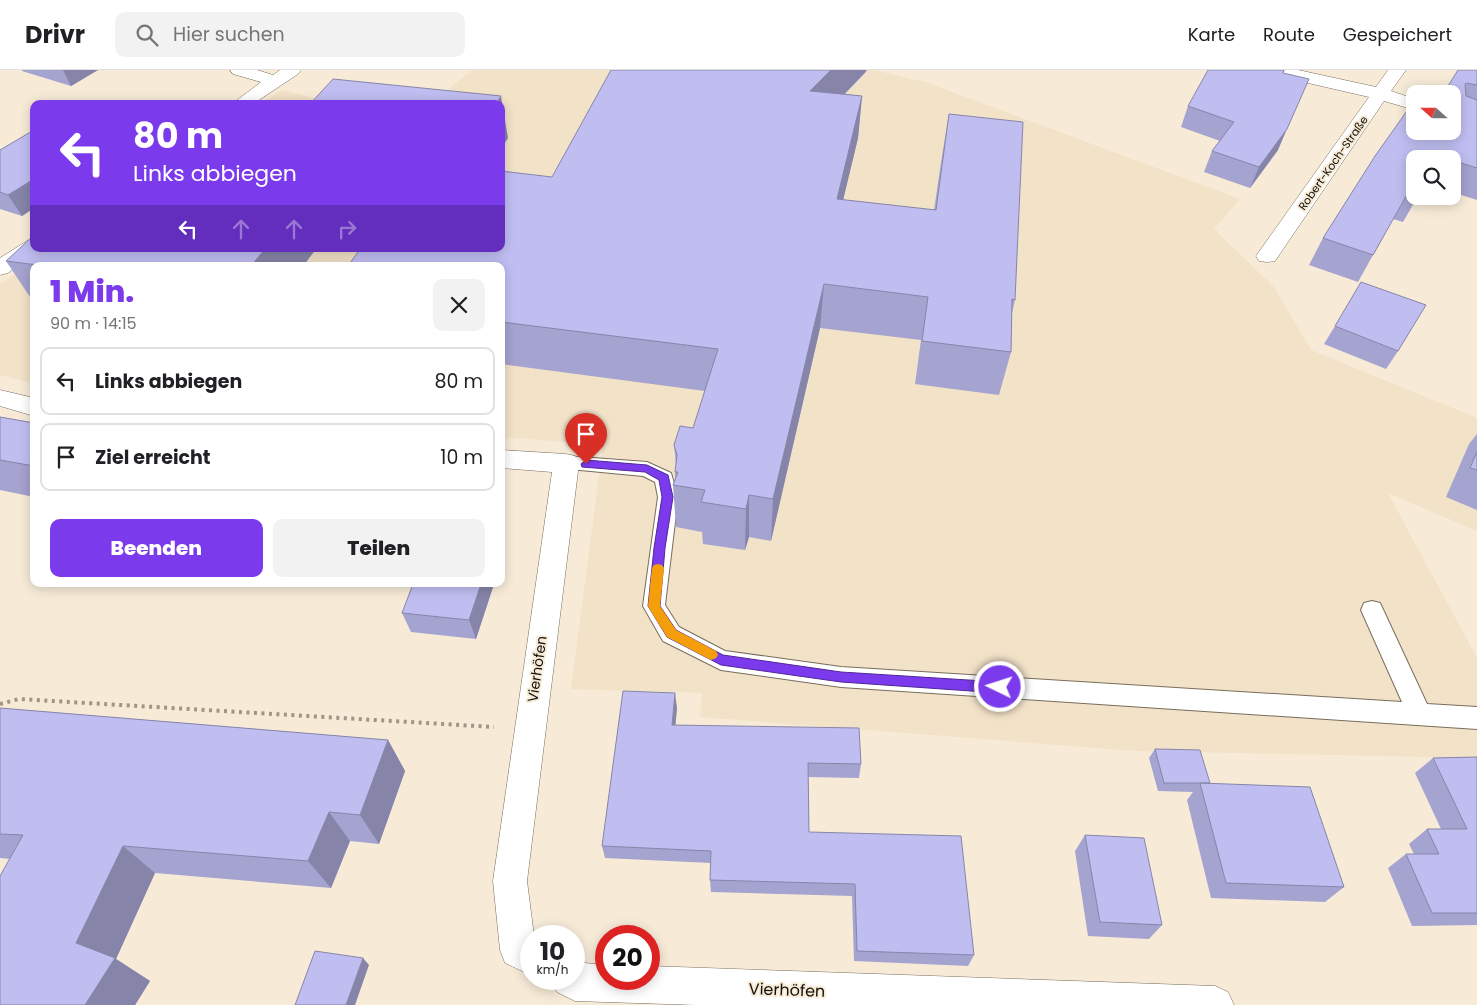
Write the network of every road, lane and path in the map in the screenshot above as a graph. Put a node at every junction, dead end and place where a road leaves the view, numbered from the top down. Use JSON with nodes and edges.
{"nodes":[{"id":1,"x":239,"y":70,"type":"edge"},
{"id":2,"x":292,"y":70,"type":"edge"},
{"id":3,"x":1275,"y":70,"type":"edge"},
{"id":4,"x":1397,"y":70,"type":"edge"},
{"id":5,"x":275,"y":81,"type":"junction"},
{"id":6,"x":1382,"y":94,"type":"junction"},
{"id":7,"x":247,"y":100,"type":"edge"},
{"id":8,"x":1406,"y":102,"type":"edge"},
{"id":9,"x":30,"y":248,"type":"edge"},
{"id":10,"x":1267,"y":256,"type":"dead end"},
{"id":11,"x":0,"y":268,"type":"edge"},
{"id":12,"x":0,"y":398,"type":"edge"},
{"id":13,"x":30,"y":406,"type":"edge"},
{"id":14,"x":505,"y":459,"type":"edge"},
{"id":15,"x":566,"y":463,"type":"junction"},
{"id":16,"x":1372,"y":610,"type":"dead end"},
{"id":17,"x":0,"y":704,"type":"edge"},
{"id":18,"x":1419,"y":714,"type":"junction"},
{"id":19,"x":1477,"y":718,"type":"edge"},
{"id":20,"x":529,"y":730,"type":"junction"},
{"id":21,"x":520,"y":951,"type":"edge"},
{"id":22,"x":585,"y":982,"type":"edge"},
{"id":23,"x":1216,"y":1005,"type":"edge"}],
"edges":[{"from":1,"to":5,"type":"street"},
{"from":2,"to":5,"type":"street"},
{"from":3,"to":6,"type":"street"},
{"from":4,"to":6,"type":"street","name":"Robert-Koch-Straße"},
{"from":5,"to":7,"type":"street"},
{"from":6,"to":8,"type":"street"},
{"from":6,"to":10,"type":"street","name":"Robert-Koch-Straße"},
{"from":9,"to":11,"type":"street"},
{"from":12,"to":13,"type":"street"},
{"from":14,"to":15,"type":"street"},
{"from":15,"to":18,"type":"lane"},
{"from":15,"to":20,"type":"street","name":"Vierhöfen"},
{"from":16,"to":18,"type":"lane"},
{"from":17,"to":20,"type":"path"},
{"from":18,"to":19,"type":"lane"},
{"from":20,"to":21,"type":"street","name":"Vierhöfen"},
{"from":22,"to":23,"type":"street","name":"Vierhöfen"}]}
